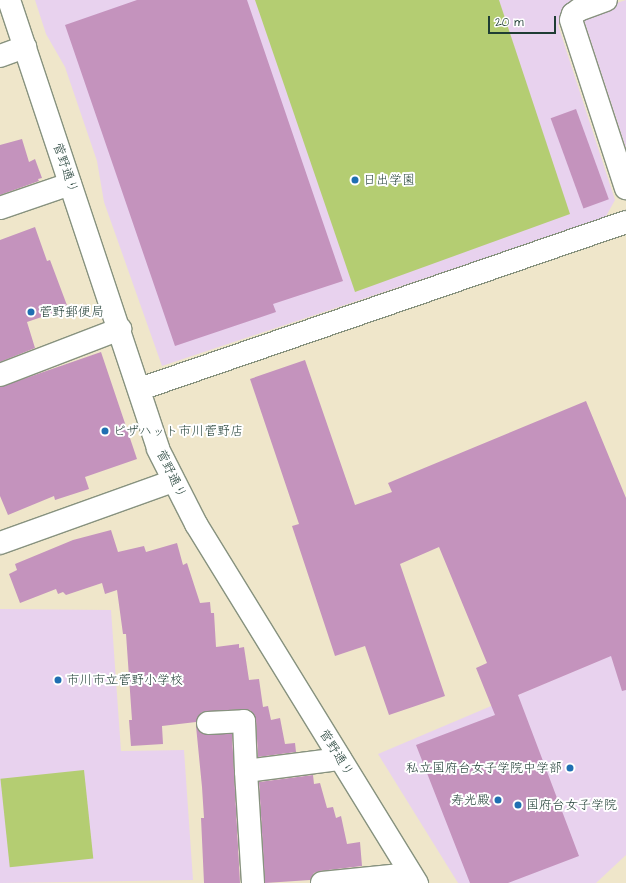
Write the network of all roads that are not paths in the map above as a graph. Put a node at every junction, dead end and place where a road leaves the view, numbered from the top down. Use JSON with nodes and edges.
{"nodes":[{"id":1,"x":9,"y":0,"type":"edge"},
{"id":2,"x":606,"y":0,"type":"edge"},
{"id":3,"x":24,"y":47,"type":"junction"},
{"id":4,"x":0,"y":56,"type":"edge"},
{"id":5,"x":70,"y":184,"type":"junction"},
{"id":6,"x":626,"y":188,"type":"edge"},
{"id":7,"x":0,"y":208,"type":"edge"},
{"id":8,"x":626,"y":222,"type":"edge"},
{"id":9,"x":120,"y":329,"type":"junction"},
{"id":10,"x":0,"y":375,"type":"edge"},
{"id":11,"x":140,"y":389,"type":"junction"},
{"id":12,"x":173,"y":481,"type":"junction"},
{"id":13,"x":0,"y":543,"type":"edge"},
{"id":14,"x":208,"y":723,"type":"dead end"},
{"id":15,"x":340,"y":759,"type":"junction"},
{"id":16,"x":246,"y":771,"type":"junction"},
{"id":17,"x":414,"y":879,"type":"edge"},
{"id":18,"x":253,"y":883,"type":"edge"},
{"id":19,"x":322,"y":883,"type":"edge"}],
"edges":[{"from":1,"to":3,"type":"street","name":"菅野通り"},
{"from":2,"to":6,"type":"street"},
{"from":3,"to":4,"type":"street"},
{"from":3,"to":5,"type":"street","name":"菅野通り"},
{"from":5,"to":7,"type":"street"},
{"from":5,"to":9,"type":"street","name":"菅野通り"},
{"from":8,"to":11,"type":"street"},
{"from":9,"to":10,"type":"street"},
{"from":9,"to":11,"type":"street","name":"菅野通り"},
{"from":11,"to":12,"type":"street","name":"菅野通り"},
{"from":12,"to":13,"type":"street"},
{"from":12,"to":15,"type":"street","name":"菅野通り"},
{"from":14,"to":16,"type":"street"},
{"from":15,"to":16,"type":"street"},
{"from":15,"to":17,"type":"street","name":"菅野通り"},
{"from":16,"to":18,"type":"street"},
{"from":17,"to":19,"type":"street"}]}
